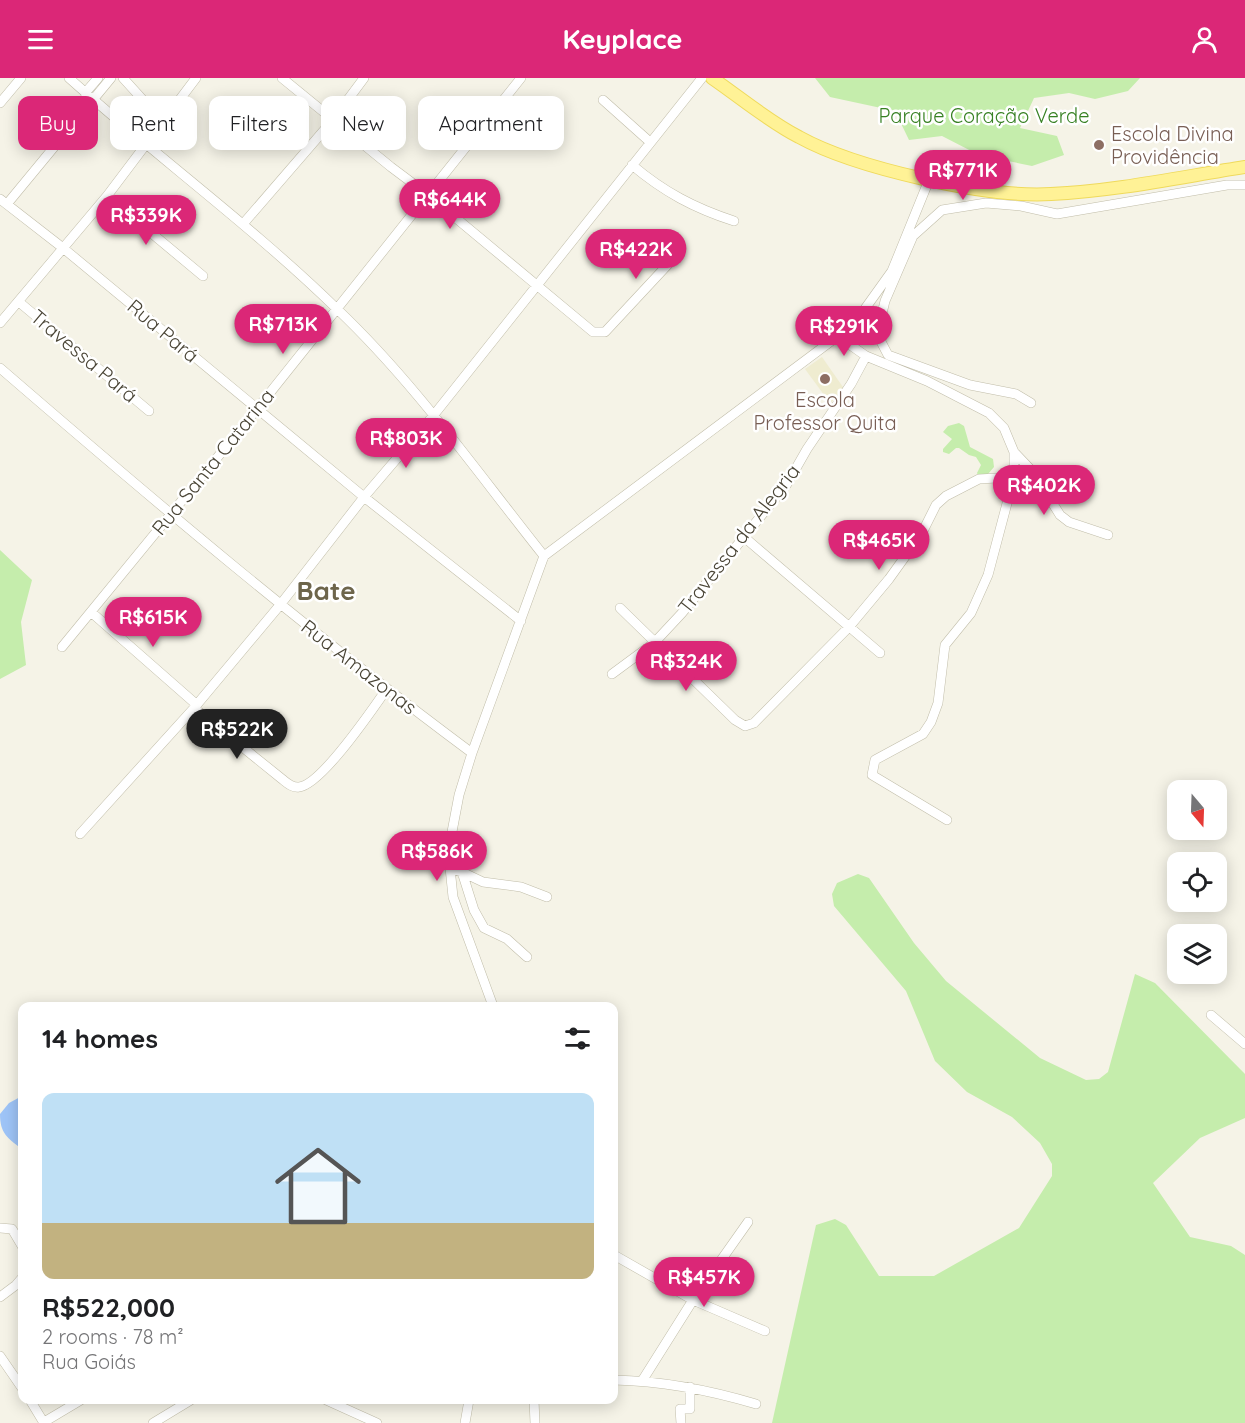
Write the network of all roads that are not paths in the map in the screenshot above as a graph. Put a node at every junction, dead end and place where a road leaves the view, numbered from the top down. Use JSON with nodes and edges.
{"nodes":[{"id":1,"x":21,"y":78,"type":"edge"},
{"id":2,"x":69,"y":78,"type":"edge"},
{"id":3,"x":98,"y":78,"type":"edge"},
{"id":4,"x":111,"y":78,"type":"edge"},
{"id":5,"x":123,"y":78,"type":"edge"},
{"id":6,"x":196,"y":78,"type":"edge"},
{"id":7,"x":282,"y":78,"type":"edge"},
{"id":8,"x":364,"y":78,"type":"edge"},
{"id":9,"x":521,"y":78,"type":"edge"},
{"id":10,"x":702,"y":78,"type":"edge"},
{"id":11,"x":712,"y":78,"type":"edge"},
{"id":12,"x":89,"y":96,"type":"junction"},
{"id":13,"x":139,"y":96,"type":"edge"},
{"id":14,"x":182,"y":96,"type":"edge"},
{"id":15,"x":351,"y":96,"type":"edge"},
{"id":16,"x":603,"y":100,"type":"dead end"},
{"id":17,"x":0,"y":104,"type":"edge"},
{"id":18,"x":98,"y":104,"type":"edge"},
{"id":19,"x":321,"y":111,"type":"edge"},
{"id":20,"x":110,"y":114,"type":"edge"},
{"id":21,"x":321,"y":135,"type":"edge"},
{"id":22,"x":650,"y":142,"type":"junction"},
{"id":23,"x":46,"y":150,"type":"edge"},
{"id":24,"x":141,"y":150,"type":"edge"},
{"id":25,"x":153,"y":150,"type":"edge"},
{"id":26,"x":371,"y":150,"type":"edge"},
{"id":27,"x":632,"y":165,"type":"junction"},
{"id":28,"x":1245,"y":167,"type":"edge"},
{"id":29,"x":929,"y":180,"type":"junction"},
{"id":30,"x":1245,"y":185,"type":"edge"},
{"id":31,"x":428,"y":194,"type":"junction"},
{"id":32,"x":106,"y":196,"type":"junction"},
{"id":33,"x":4,"y":202,"type":"edge"},
{"id":34,"x":734,"y":221,"type":"dead end"},
{"id":35,"x":243,"y":224,"type":"junction"},
{"id":36,"x":63,"y":248,"type":"junction"},
{"id":37,"x":672,"y":259,"type":"dead end"},
{"id":38,"x":203,"y":276,"type":"dead end"},
{"id":39,"x":538,"y":285,"type":"junction"},
{"id":40,"x":19,"y":302,"type":"junction"},
{"id":41,"x":337,"y":308,"type":"junction"},
{"id":42,"x":0,"y":323,"type":"edge"},
{"id":43,"x":839,"y":337,"type":"junction"},
{"id":44,"x":866,"y":356,"type":"junction"},
{"id":45,"x":0,"y":368,"type":"edge"},
{"id":46,"x":1031,"y":402,"type":"dead end"},
{"id":47,"x":257,"y":408,"type":"junction"},
{"id":48,"x":148,"y":411,"type":"dead end"},
{"id":49,"x":434,"y":416,"type":"junction"},
{"id":50,"x":1014,"y":452,"type":"junction"},
{"id":51,"x":1014,"y":477,"type":"junction"},
{"id":52,"x":364,"y":497,"type":"junction"},
{"id":53,"x":170,"y":514,"type":"junction"},
{"id":54,"x":1108,"y":535,"type":"dead end"},
{"id":55,"x":744,"y":537,"type":"junction"},
{"id":56,"x":544,"y":556,"type":"junction"},
{"id":57,"x":280,"y":606,"type":"junction"},
{"id":58,"x":620,"y":608,"type":"dead end"},
{"id":59,"x":91,"y":612,"type":"junction"},
{"id":60,"x":521,"y":621,"type":"junction"},
{"id":61,"x":849,"y":627,"type":"junction"},
{"id":62,"x":654,"y":643,"type":"junction"},
{"id":63,"x":62,"y":647,"type":"dead end"},
{"id":64,"x":880,"y":653,"type":"dead end"},
{"id":65,"x":612,"y":674,"type":"dead end"},
{"id":66,"x":386,"y":690,"type":"junction"},
{"id":67,"x":195,"y":706,"type":"junction"},
{"id":68,"x":472,"y":753,"type":"junction"},
{"id":69,"x":947,"y":820,"type":"dead end"},
{"id":70,"x":80,"y":834,"type":"dead end"},
{"id":71,"x":450,"y":869,"type":"junction"},
{"id":72,"x":462,"y":872,"type":"junction"},
{"id":73,"x":547,"y":897,"type":"dead end"},
{"id":74,"x":527,"y":957,"type":"dead end"},
{"id":75,"x":492,"y":1002,"type":"edge"},
{"id":76,"x":1211,"y":1015,"type":"dead end"},
{"id":77,"x":1245,"y":1044,"type":"edge"},
{"id":78,"x":0,"y":1221,"type":"edge"},
{"id":79,"x":747,"y":1222,"type":"dead end"},
{"id":80,"x":4,"y":1228,"type":"edge"},
{"id":81,"x":18,"y":1238,"type":"edge"},
{"id":82,"x":618,"y":1257,"type":"edge"},
{"id":83,"x":18,"y":1283,"type":"edge"},
{"id":84,"x":0,"y":1297,"type":"edge"},
{"id":85,"x":693,"y":1300,"type":"junction"},
{"id":86,"x":765,"y":1331,"type":"dead end"},
{"id":87,"x":0,"y":1356,"type":"edge"},
{"id":88,"x":18,"y":1371,"type":"edge"},
{"id":89,"x":13,"y":1374,"type":"junction"},
{"id":90,"x":618,"y":1380,"type":"edge"},
{"id":91,"x":642,"y":1381,"type":"junction"},
{"id":92,"x":18,"y":1382,"type":"edge"},
{"id":93,"x":690,"y":1387,"type":"junction"},
{"id":94,"x":32,"y":1404,"type":"edge"},
{"id":95,"x":75,"y":1404,"type":"edge"},
{"id":96,"x":184,"y":1404,"type":"edge"},
{"id":97,"x":335,"y":1404,"type":"edge"},
{"id":98,"x":468,"y":1404,"type":"edge"},
{"id":99,"x":534,"y":1404,"type":"edge"},
{"id":100,"x":756,"y":1404,"type":"dead end"},
{"id":101,"x":44,"y":1423,"type":"edge"},
{"id":102,"x":153,"y":1423,"type":"edge"},
{"id":103,"x":377,"y":1423,"type":"edge"},
{"id":104,"x":465,"y":1423,"type":"edge"},
{"id":105,"x":536,"y":1423,"type":"edge"},
{"id":106,"x":681,"y":1423,"type":"edge"}],
"edges":[{"from":1,"to":17,"type":"street"},
{"from":2,"to":12,"type":"street"},
{"from":3,"to":12,"type":"street"},
{"from":4,"to":12,"type":"street"},
{"from":5,"to":13,"type":"street"},
{"from":6,"to":14,"type":"street"},
{"from":7,"to":19,"type":"street"},
{"from":8,"to":15,"type":"street"},
{"from":9,"to":31,"type":"street","name":"Rua Santa Catarina"},
{"from":10,"to":22,"type":"street"},
{"from":11,"to":29,"type":"main road"},
{"from":16,"to":22,"type":"street"},
{"from":18,"to":20,"type":"street"},
{"from":21,"to":35,"type":"street"},
{"from":22,"to":27,"type":"street"},
{"from":23,"to":33,"type":"street"},
{"from":24,"to":32,"type":"street"},
{"from":25,"to":35,"type":"street"},
{"from":26,"to":31,"type":"street"},
{"from":27,"to":34,"type":"street"},
{"from":27,"to":39,"type":"street"},
{"from":28,"to":29,"type":"main road"},
{"from":29,"to":43,"type":"street"},
{"from":30,"to":46,"type":"street"},
{"from":31,"to":39,"type":"street"},
{"from":31,"to":41,"type":"street","name":"Rua Santa Catarina"},
{"from":32,"to":36,"type":"street"},
{"from":32,"to":38,"type":"street"},
{"from":33,"to":36,"type":"street","name":"Rua Pará"},
{"from":35,"to":41,"type":"street"},
{"from":36,"to":40,"type":"street"},
{"from":36,"to":47,"type":"street","name":"Rua Pará"},
{"from":37,"to":39,"type":"street"},
{"from":39,"to":49,"type":"street"},
{"from":40,"to":42,"type":"street"},
{"from":40,"to":48,"type":"street","name":"Travessa Pará"},
{"from":41,"to":47,"type":"street","name":"Rua Santa Catarina"},
{"from":41,"to":49,"type":"street"},
{"from":43,"to":44,"type":"street"},
{"from":43,"to":56,"type":"street"},
{"from":44,"to":50,"type":"street"},
{"from":44,"to":55,"type":"street","name":"Travessa da Alegria"},
{"from":45,"to":53,"type":"street","name":"Rua Amazonas"},
{"from":47,"to":52,"type":"street","name":"Rua Pará"},
{"from":47,"to":53,"type":"street","name":"Rua Santa Catarina"},
{"from":49,"to":52,"type":"street"},
{"from":49,"to":56,"type":"street"},
{"from":50,"to":51,"type":"street"},
{"from":50,"to":54,"type":"street"},
{"from":51,"to":61,"type":"street"},
{"from":51,"to":69,"type":"street"},
{"from":52,"to":57,"type":"street"},
{"from":52,"to":60,"type":"street","name":"Rua Pará"},
{"from":53,"to":57,"type":"street","name":"Rua Amazonas"},
{"from":53,"to":59,"type":"street","name":"Rua Santa Catarina"},
{"from":55,"to":61,"type":"street"},
{"from":55,"to":62,"type":"street","name":"Travessa da Alegria"},
{"from":56,"to":60,"type":"street"},
{"from":57,"to":66,"type":"street","name":"Rua Amazonas"},
{"from":57,"to":67,"type":"street"},
{"from":58,"to":62,"type":"street"},
{"from":59,"to":63,"type":"street","name":"Rua Santa Catarina"},
{"from":59,"to":67,"type":"street"},
{"from":60,"to":68,"type":"street"},
{"from":61,"to":62,"type":"street"},
{"from":61,"to":64,"type":"street"},
{"from":62,"to":65,"type":"street","name":"Travessa da Alegria"},
{"from":66,"to":67,"type":"street"},
{"from":66,"to":68,"type":"street","name":"Rua Amazonas"},
{"from":67,"to":70,"type":"street"},
{"from":68,"to":71,"type":"street"},
{"from":71,"to":72,"type":"street"},
{"from":71,"to":75,"type":"street"},
{"from":72,"to":73,"type":"street"},
{"from":72,"to":74,"type":"street"},
{"from":76,"to":77,"type":"street"},
{"from":78,"to":80,"type":"street"},
{"from":79,"to":85,"type":"street"},
{"from":80,"to":81,"type":"street"},
{"from":82,"to":85,"type":"street"},
{"from":83,"to":84,"type":"street"},
{"from":85,"to":86,"type":"street"},
{"from":85,"to":91,"type":"street"},
{"from":87,"to":89,"type":"street"},
{"from":88,"to":89,"type":"street"},
{"from":89,"to":92,"type":"street"},
{"from":90,"to":91,"type":"street"},
{"from":91,"to":93,"type":"street"},
{"from":93,"to":100,"type":"street"},
{"from":93,"to":106,"type":"street"},
{"from":94,"to":101,"type":"street"},
{"from":95,"to":101,"type":"street"},
{"from":96,"to":102,"type":"street"},
{"from":97,"to":103,"type":"street"},
{"from":98,"to":104,"type":"street"},
{"from":99,"to":105,"type":"street"}]}
